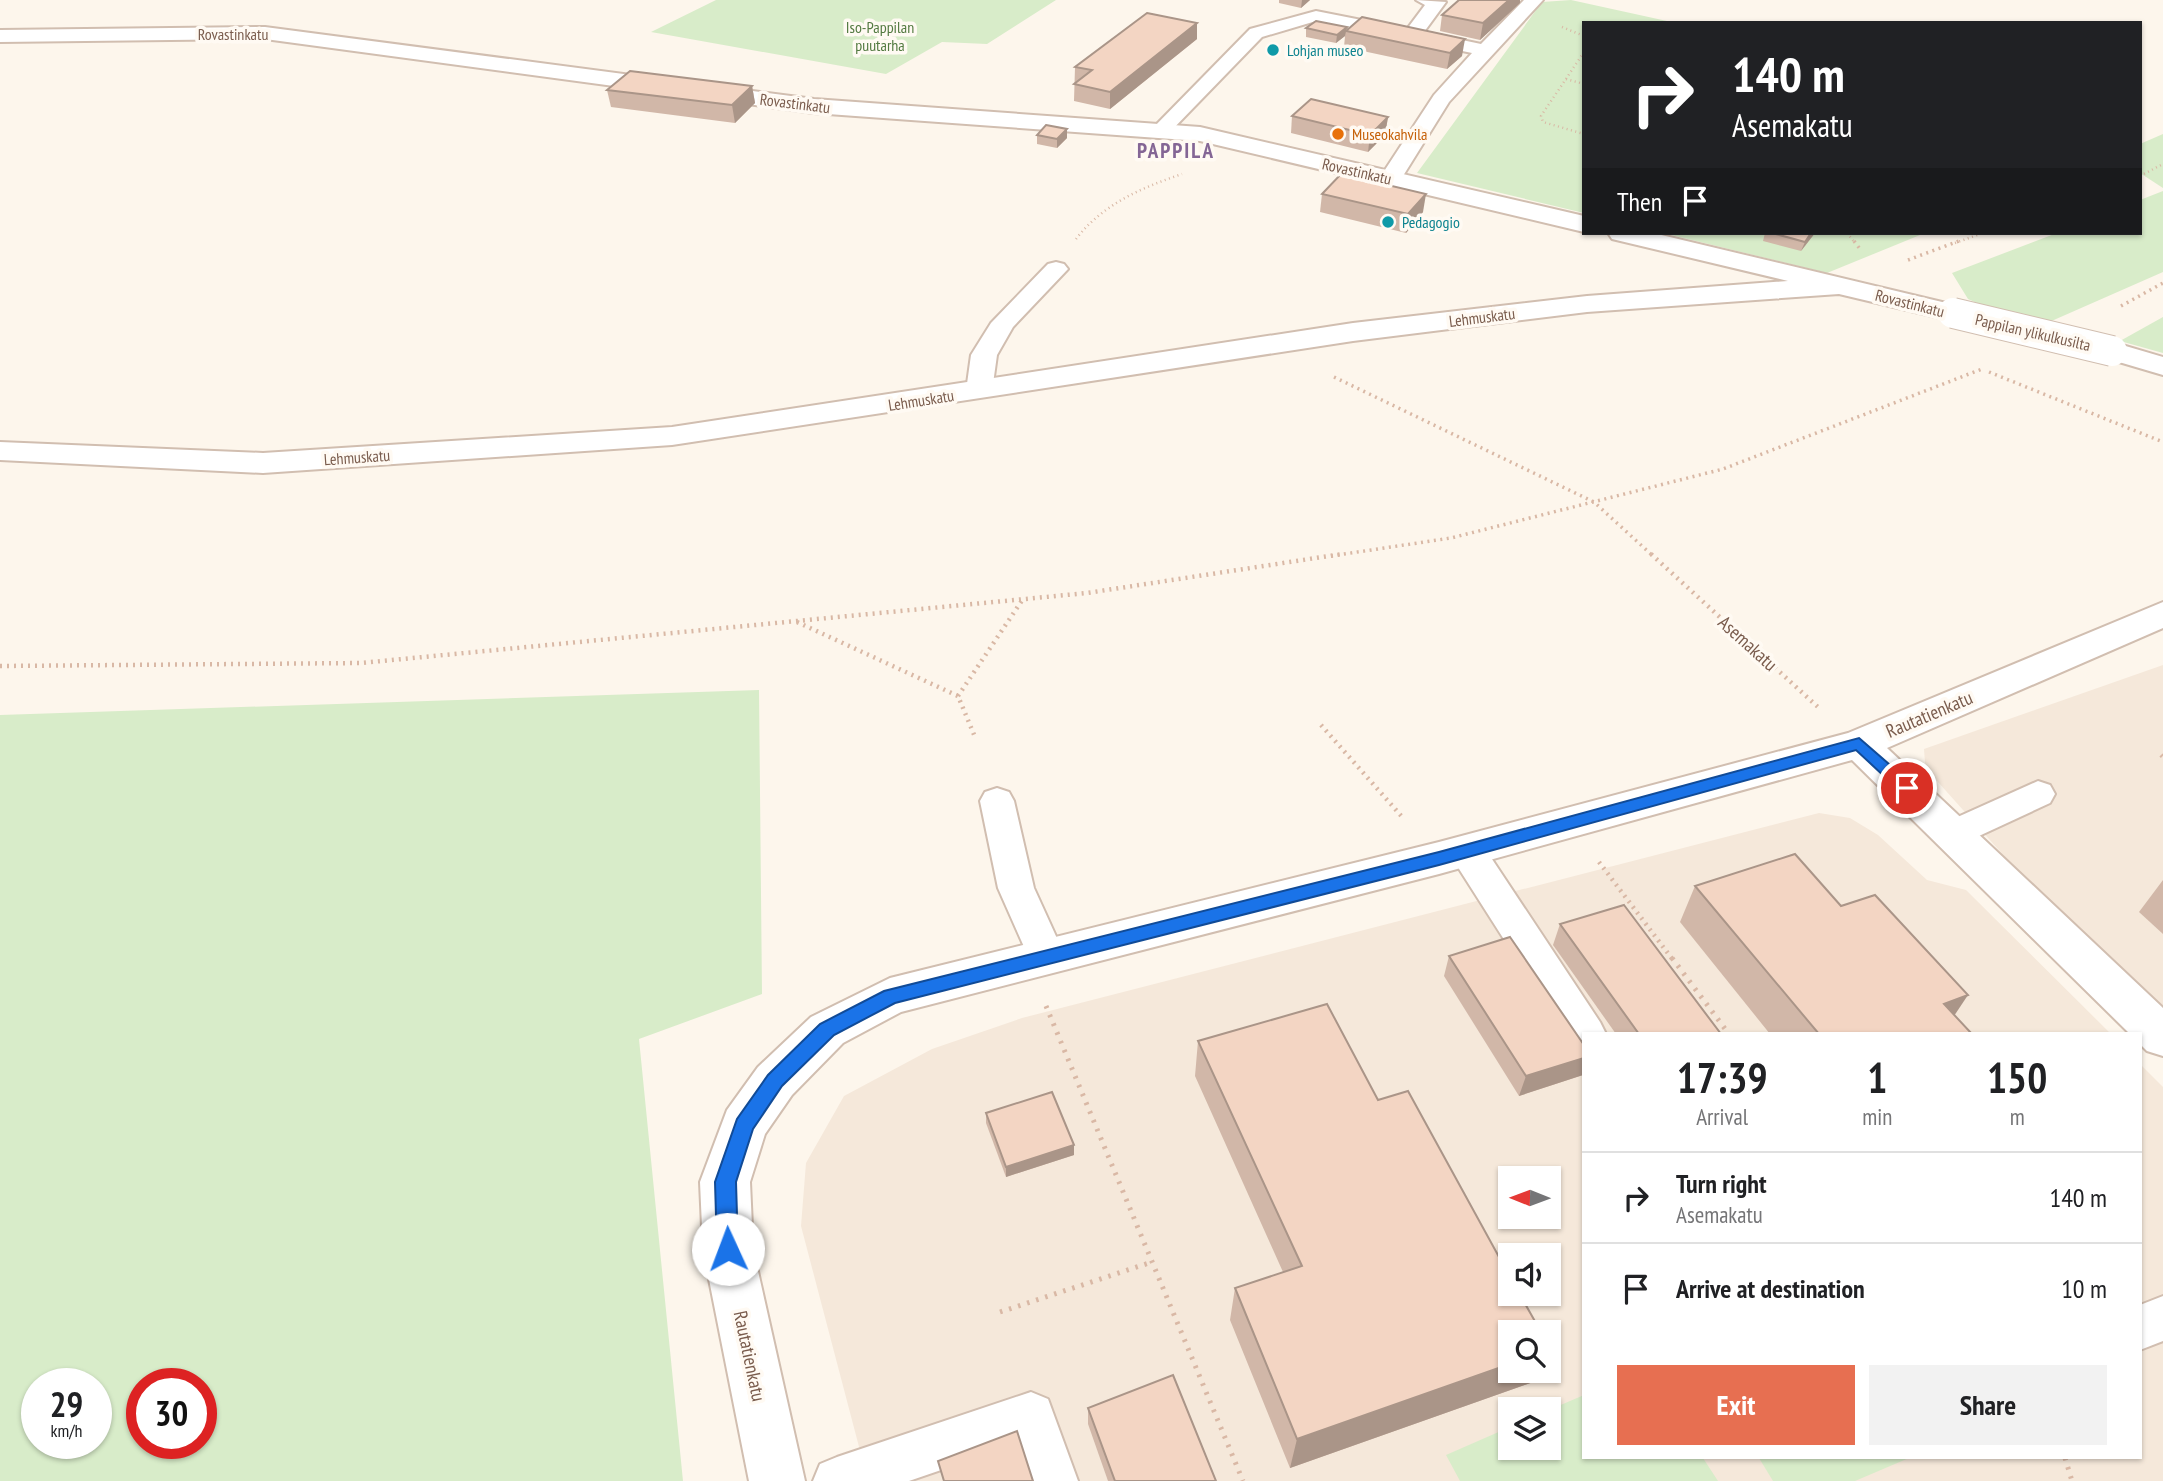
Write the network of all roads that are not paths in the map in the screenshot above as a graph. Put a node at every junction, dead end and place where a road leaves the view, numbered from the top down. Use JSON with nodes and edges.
{"nodes":[{"id":1,"x":1425,"y":0,"type":"edge"},
{"id":2,"x":1534,"y":0,"type":"edge"},
{"id":3,"x":1412,"y":35,"type":"junction"},
{"id":4,"x":0,"y":36,"type":"edge"},
{"id":5,"x":1485,"y":50,"type":"junction"},
{"id":6,"x":1160,"y":131,"type":"junction"},
{"id":7,"x":1390,"y":179,"type":"junction"},
{"id":8,"x":1582,"y":224,"type":"edge"},
{"id":9,"x":1629,"y":235,"type":"edge"},
{"id":10,"x":1056,"y":269,"type":"road end"},
{"id":11,"x":1838,"y":286,"type":"junction"},
{"id":12,"x":1953,"y":313,"type":"joint"},
{"id":13,"x":2163,"y":366,"type":"edge"},
{"id":14,"x":979,"y":391,"type":"junction"},
{"id":15,"x":0,"y":451,"type":"edge"},
{"id":16,"x":2163,"y":614,"type":"edge"},
{"id":17,"x":1859,"y":744,"type":"junction"},
{"id":18,"x":2038,"y":794,"type":"dead end"},
{"id":19,"x":997,"y":801,"type":"dead end"},
{"id":20,"x":1954,"y":833,"type":"junction"},
{"id":21,"x":1453,"y":854,"type":"junction"},
{"id":22,"x":1046,"y":956,"type":"junction"},
{"id":23,"x":1585,"y":1032,"type":"edge"},
{"id":24,"x":2163,"y":1037,"type":"edge"},
{"id":25,"x":2163,"y":1318,"type":"edge"},
{"id":26,"x":2142,"y":1327,"type":"edge"},
{"id":27,"x":777,"y":1481,"type":"edge"},
{"id":28,"x":837,"y":1481,"type":"edge"},
{"id":29,"x":1054,"y":1481,"type":"edge"}],
"edges":[{"from":1,"to":3,"type":"lane"},
{"from":2,"to":5,"type":"lane"},
{"from":3,"to":5,"type":"lane"},
{"from":3,"to":6,"type":"lane"},
{"from":4,"to":6,"type":"street","name":"Rovastinkatu"},
{"from":5,"to":7,"type":"lane"},
{"from":6,"to":7,"type":"street","name":"Rovastinkatu"},
{"from":7,"to":8,"type":"street","name":"Rovastinkatu"},
{"from":9,"to":11,"type":"street","name":"Rovastinkatu"},
{"from":10,"to":14,"type":"lane"},
{"from":11,"to":12,"type":"street","name":"Rovastinkatu"},
{"from":11,"to":14,"type":"street","name":"Lehmuskatu"},
{"from":12,"to":13,"type":"street","name":"Pappilan ylikulkusilta","bridge":true},
{"from":14,"to":15,"type":"street","name":"Lehmuskatu"},
{"from":16,"to":17,"type":"street","name":"Rautatienkatu"},
{"from":17,"to":20,"type":"street"},
{"from":17,"to":21,"type":"street","name":"Rautatienkatu"},
{"from":18,"to":20,"type":"lane"},
{"from":19,"to":22,"type":"lane"},
{"from":20,"to":24,"type":"street"},
{"from":21,"to":22,"type":"street","name":"Rautatienkatu"},
{"from":21,"to":23,"type":"lane"},
{"from":22,"to":27,"type":"street","name":"Rautatienkatu"},
{"from":25,"to":26,"type":"lane"},
{"from":28,"to":29,"type":"lane"}]}
